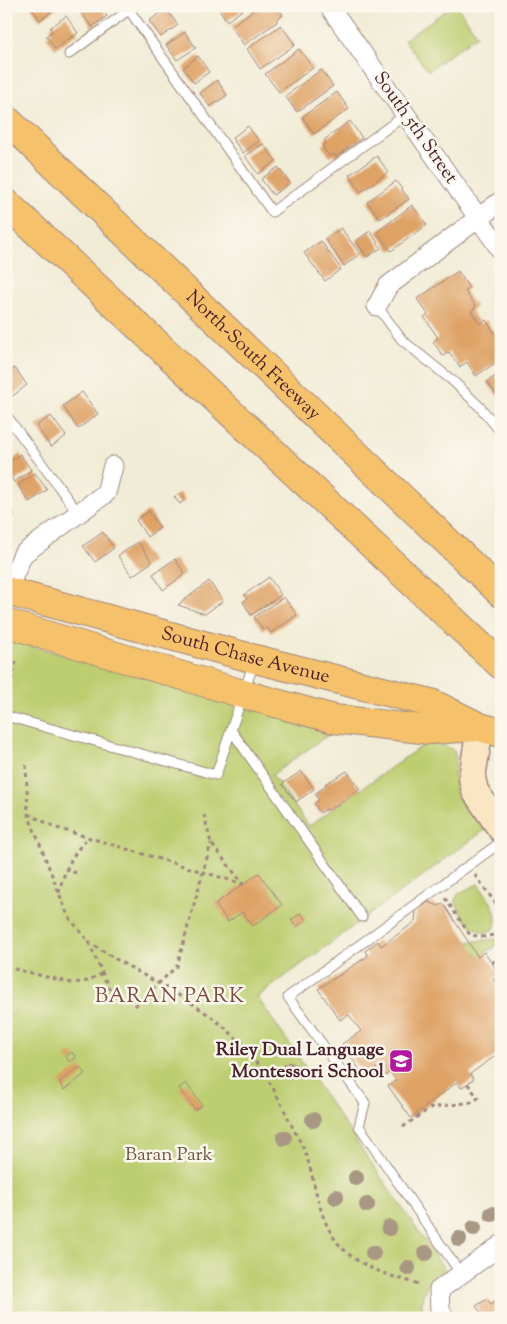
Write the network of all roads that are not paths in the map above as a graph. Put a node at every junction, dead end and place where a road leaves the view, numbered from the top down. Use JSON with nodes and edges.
{"nodes":[{"id":1,"x":329,"y":6,"type":"edge"},
{"id":2,"x":131,"y":8,"type":"edge"},
{"id":3,"x":69,"y":54,"type":"dead end"},
{"id":4,"x":406,"y":115,"type":"junction"},
{"id":5,"x":6,"y":119,"type":"edge"},
{"id":6,"x":501,"y":201,"type":"edge"},
{"id":7,"x":6,"y":203,"type":"edge"},
{"id":8,"x":478,"y":218,"type":"junction"},
{"id":9,"x":501,"y":250,"type":"edge"},
{"id":10,"x":377,"y":306,"type":"joint"},
{"id":11,"x":6,"y":416,"type":"edge"},
{"id":12,"x":501,"y":432,"type":"edge"},
{"id":13,"x":114,"y":466,"type":"dead end"},
{"id":14,"x":78,"y":513,"type":"junction"},
{"id":15,"x":6,"y":592,"type":"edge"},
{"id":16,"x":501,"y":593,"type":"edge"},
{"id":17,"x":6,"y":624,"type":"edge"},
{"id":18,"x":255,"y":659,"type":"junction"},
{"id":19,"x":501,"y":665,"type":"edge"},
{"id":20,"x":243,"y":694,"type":"junction"},
{"id":21,"x":6,"y":716,"type":"edge"},
{"id":22,"x":232,"y":730,"type":"junction"},
{"id":23,"x":490,"y":730,"type":"edge"},
{"id":24,"x":501,"y":829,"type":"edge"},
{"id":25,"x":501,"y":842,"type":"edge"},
{"id":26,"x":362,"y":917,"type":"dead end"},
{"id":27,"x":501,"y":1245,"type":"edge"},
{"id":28,"x":461,"y":1274,"type":"junction"},
{"id":29,"x":445,"y":1318,"type":"edge"}],
"edges":[{"from":1,"to":4,"type":"street","name":"South 5th Street"},
{"from":2,"to":3,"type":"lane"},
{"from":2,"to":4,"type":"lane"},
{"from":4,"to":8,"type":"street","name":"South 5th Street"},
{"from":5,"to":16,"type":"main road","name":"North-South Freeway"},
{"from":6,"to":8,"type":"street"},
{"from":7,"to":19,"type":"main road"},
{"from":8,"to":9,"type":"street","name":"South 5th Street"},
{"from":8,"to":10,"type":"street"},
{"from":10,"to":12,"type":"lane"},
{"from":11,"to":14,"type":"lane"},
{"from":13,"to":14,"type":"street"},
{"from":14,"to":15,"type":"street"},
{"from":15,"to":18,"type":"main road","name":"South Chase Avenue"},
{"from":17,"to":20,"type":"main road","name":"South Chase Avenue"},
{"from":18,"to":20,"type":"lane"},
{"from":18,"to":23,"type":"main road","name":"South Chase Avenue"},
{"from":20,"to":22,"type":"lane"},
{"from":20,"to":23,"type":"main road","name":"South Chase Avenue"},
{"from":21,"to":22,"type":"lane"},
{"from":22,"to":26,"type":"lane"},
{"from":23,"to":24,"type":"street"},
{"from":25,"to":28,"type":"lane"},
{"from":27,"to":28,"type":"street"},
{"from":28,"to":29,"type":"street"}]}
